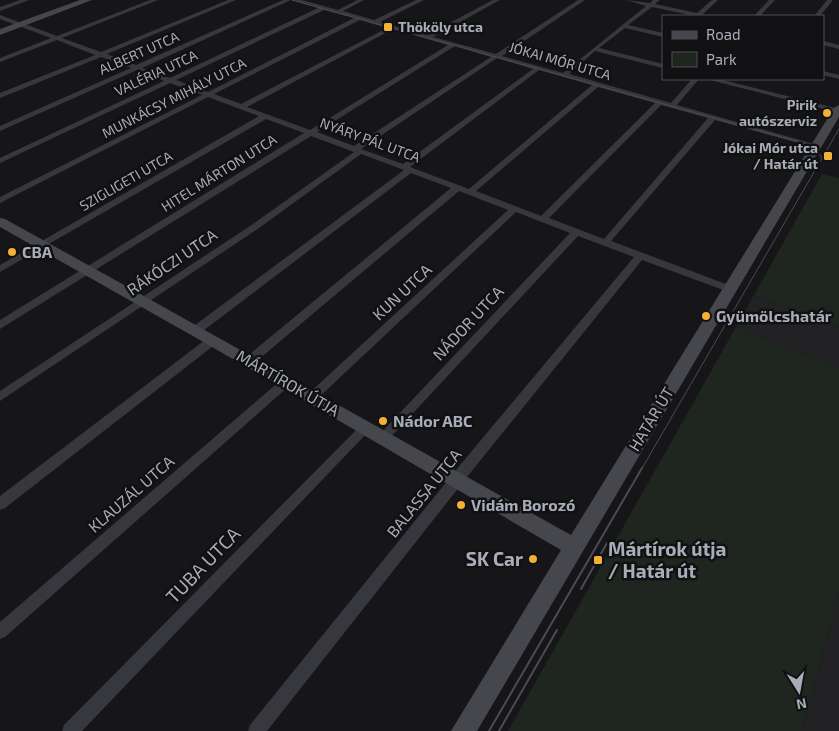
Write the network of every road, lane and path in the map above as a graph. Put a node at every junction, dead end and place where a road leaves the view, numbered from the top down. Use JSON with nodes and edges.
{"nodes":[{"id":1,"x":26,"y":0,"type":"edge"},
{"id":2,"x":88,"y":0,"type":"edge"},
{"id":3,"x":155,"y":0,"type":"edge"},
{"id":4,"x":233,"y":0,"type":"edge"},
{"id":5,"x":288,"y":0,"type":"edge"},
{"id":6,"x":300,"y":0,"type":"edge"},
{"id":7,"x":361,"y":0,"type":"edge"},
{"id":8,"x":420,"y":0,"type":"edge"},
{"id":9,"x":497,"y":0,"type":"edge"},
{"id":10,"x":582,"y":0,"type":"edge"},
{"id":11,"x":629,"y":0,"type":"edge"},
{"id":12,"x":657,"y":0,"type":"edge"},
{"id":13,"x":715,"y":0,"type":"edge"},
{"id":14,"x":772,"y":0,"type":"edge"},
{"id":15,"x":830,"y":0,"type":"edge"},
{"id":16,"x":652,"y":5,"type":"junction"},
{"id":17,"x":322,"y":8,"type":"junction"},
{"id":18,"x":0,"y":9,"type":"edge"},
{"id":19,"x":338,"y":12,"type":"junction"},
{"id":20,"x":697,"y":15,"type":"edge"},
{"id":21,"x":702,"y":15,"type":"edge"},
{"id":22,"x":758,"y":15,"type":"edge"},
{"id":23,"x":818,"y":15,"type":"edge"},
{"id":24,"x":0,"y":17,"type":"edge"},
{"id":25,"x":359,"y":18,"type":"junction"},
{"id":26,"x":375,"y":22,"type":"junction"},
{"id":27,"x":20,"y":24,"type":"junction"},
{"id":28,"x":624,"y":26,"type":"junction"},
{"id":29,"x":393,"y":27,"type":"junction"},
{"id":30,"x":0,"y":32,"type":"edge"},
{"id":31,"x":662,"y":36,"type":"edge"},
{"id":32,"x":428,"y":37,"type":"junction"},
{"id":33,"x":57,"y":38,"type":"junction"},
{"id":34,"x":824,"y":43,"type":"edge"},
{"id":35,"x":454,"y":44,"type":"junction"},
{"id":36,"x":839,"y":47,"type":"edge"},
{"id":37,"x":594,"y":49,"type":"junction"},
{"id":38,"x":101,"y":54,"type":"junction"},
{"id":39,"x":496,"y":56,"type":"junction"},
{"id":40,"x":0,"y":60,"type":"edge"},
{"id":41,"x":662,"y":66,"type":"edge"},
{"id":42,"x":136,"y":68,"type":"junction"},
{"id":43,"x":538,"y":68,"type":"junction"},
{"id":44,"x":824,"y":73,"type":"edge"},
{"id":45,"x":564,"y":75,"type":"junction"},
{"id":46,"x":839,"y":77,"type":"edge"},
{"id":47,"x":170,"y":80,"type":"junction"},
{"id":48,"x":695,"y":80,"type":"edge"},
{"id":49,"x":716,"y":80,"type":"edge"},
{"id":50,"x":596,"y":85,"type":"junction"},
{"id":51,"x":208,"y":94,"type":"junction"},
{"id":52,"x":0,"y":96,"type":"edge"},
{"id":53,"x":660,"y":102,"type":"junction"},
{"id":54,"x":672,"y":106,"type":"junction"},
{"id":55,"x":241,"y":107,"type":"junction"},
{"id":56,"x":838,"y":109,"type":"edge"},
{"id":57,"x":265,"y":116,"type":"junction"},
{"id":58,"x":713,"y":117,"type":"junction"},
{"id":59,"x":0,"y":129,"type":"edge"},
{"id":60,"x":309,"y":132,"type":"junction"},
{"id":61,"x":817,"y":146,"type":"junction"},
{"id":62,"x":358,"y":150,"type":"junction"},
{"id":63,"x":0,"y":161,"type":"edge"},
{"id":64,"x":407,"y":169,"type":"junction"},
{"id":65,"x":458,"y":187,"type":"junction"},
{"id":66,"x":470,"y":192,"type":"junction"},
{"id":67,"x":0,"y":200,"type":"edge"},
{"id":68,"x":514,"y":209,"type":"junction"},
{"id":69,"x":543,"y":219,"type":"junction"},
{"id":70,"x":0,"y":222,"type":"edge"},
{"id":71,"x":576,"y":232,"type":"junction"},
{"id":72,"x":606,"y":242,"type":"junction"},
{"id":73,"x":41,"y":246,"type":"junction"},
{"id":74,"x":640,"y":256,"type":"junction"},
{"id":75,"x":0,"y":269,"type":"edge"},
{"id":76,"x":87,"y":272,"type":"junction"},
{"id":77,"x":730,"y":289,"type":"junction"},
{"id":78,"x":143,"y":301,"type":"junction"},
{"id":79,"x":0,"y":325,"type":"edge"},
{"id":80,"x":195,"y":330,"type":"junction"},
{"id":81,"x":213,"y":340,"type":"junction"},
{"id":82,"x":249,"y":360,"type":"junction"},
{"id":83,"x":285,"y":383,"type":"junction"},
{"id":84,"x":0,"y":397,"type":"edge"},
{"id":85,"x":311,"y":398,"type":"junction"},
{"id":86,"x":365,"y":428,"type":"junction"},
{"id":87,"x":382,"y":438,"type":"junction"},
{"id":88,"x":457,"y":480,"type":"junction"},
{"id":89,"x":0,"y":504,"type":"edge"},
{"id":90,"x":574,"y":547,"type":"junction"},
{"id":91,"x":0,"y":632,"type":"edge"},
{"id":92,"x":70,"y":731,"type":"edge"},
{"id":93,"x":256,"y":731,"type":"edge"},
{"id":94,"x":462,"y":731,"type":"edge"}],
"edges":[{"from":1,"to":18,"type":"street"},
{"from":2,"to":27,"type":"main road"},
{"from":3,"to":33,"type":"street"},
{"from":4,"to":38,"type":"street"},
{"from":5,"to":42,"type":"street","name":"ALBERT UTCA"},
{"from":6,"to":17,"type":"street","name":"JÓKAI MÓR UTCA"},
{"from":7,"to":19,"type":"street"},
{"from":8,"to":26,"type":"street"},
{"from":9,"to":32,"type":"street"},
{"from":10,"to":39,"type":"street","name":"RÁKÓCZI UTCA"},
{"from":11,"to":16,"type":"street"},
{"from":12,"to":16,"type":"street"},
{"from":13,"to":21,"type":"street"},
{"from":14,"to":22,"type":"street"},
{"from":15,"to":23,"type":"street"},
{"from":16,"to":20,"type":"street"},
{"from":16,"to":28,"type":"street"},
{"from":17,"to":19,"type":"street","name":"JÓKAI MÓR UTCA"},
{"from":17,"to":47,"type":"street","name":"VALÉRIA UTCA"},
{"from":19,"to":25,"type":"street","name":"JÓKAI MÓR UTCA"},
{"from":24,"to":27,"type":"street","name":"NYÁRY PÁL UTCA"},
{"from":25,"to":26,"type":"street","name":"JÓKAI MÓR UTCA"},
{"from":25,"to":51,"type":"street","name":"MUNKÁCSY MIHÁLY UTCA"},
{"from":26,"to":29,"type":"street","name":"JÓKAI MÓR UTCA"},
{"from":27,"to":30,"type":"main road"},
{"from":27,"to":33,"type":"street","name":"NYÁRY PÁL UTCA"},
{"from":28,"to":31,"type":"street"},
{"from":28,"to":37,"type":"street"},
{"from":29,"to":32,"type":"street","name":"JÓKAI MÓR UTCA"},
{"from":29,"to":55,"type":"street"},
{"from":32,"to":35,"type":"street","name":"JÓKAI MÓR UTCA"},
{"from":33,"to":38,"type":"street","name":"NYÁRY PÁL UTCA"},
{"from":33,"to":40,"type":"street"},
{"from":34,"to":36,"type":"street"},
{"from":35,"to":39,"type":"street","name":"JÓKAI MÓR UTCA"},
{"from":35,"to":60,"type":"street","name":"HITEL MÁRTON UTCA"},
{"from":37,"to":41,"type":"street"},
{"from":37,"to":45,"type":"street"},
{"from":38,"to":42,"type":"street","name":"NYÁRY PÁL UTCA"},
{"from":38,"to":52,"type":"street"},
{"from":39,"to":43,"type":"street","name":"JÓKAI MÓR UTCA"},
{"from":39,"to":62,"type":"street","name":"RÁKÓCZI UTCA"},
{"from":42,"to":47,"type":"street","name":"NYÁRY PÁL UTCA"},
{"from":42,"to":59,"type":"street","name":"ALBERT UTCA"},
{"from":43,"to":45,"type":"street","name":"JÓKAI MÓR UTCA"},
{"from":43,"to":64,"type":"street"},
{"from":44,"to":46,"type":"street"},
{"from":45,"to":50,"type":"street","name":"JÓKAI MÓR UTCA"},
{"from":47,"to":51,"type":"street","name":"NYÁRY PÁL UTCA"},
{"from":47,"to":63,"type":"street","name":"VALÉRIA UTCA"},
{"from":48,"to":54,"type":"street"},
{"from":49,"to":56,"type":"street"},
{"from":50,"to":53,"type":"street","name":"JÓKAI MÓR UTCA"},
{"from":50,"to":66,"type":"street"},
{"from":51,"to":55,"type":"street","name":"NYÁRY PÁL UTCA"},
{"from":51,"to":67,"type":"street","name":"MUNKÁCSY MIHÁLY UTCA"},
{"from":53,"to":54,"type":"street","name":"JÓKAI MÓR UTCA"},
{"from":53,"to":69,"type":"street"},
{"from":54,"to":58,"type":"street","name":"JÓKAI MÓR UTCA"},
{"from":55,"to":57,"type":"street","name":"NYÁRY PÁL UTCA"},
{"from":56,"to":61,"type":"main road","name":"HATÁR ÚT"},
{"from":57,"to":60,"type":"street","name":"NYÁRY PÁL UTCA"},
{"from":57,"to":73,"type":"street","name":"SZIGLIGETI UTCA"},
{"from":58,"to":61,"type":"street","name":"JÓKAI MÓR UTCA"},
{"from":58,"to":72,"type":"street"},
{"from":60,"to":62,"type":"street","name":"NYÁRY PÁL UTCA"},
{"from":60,"to":76,"type":"street","name":"HITEL MÁRTON UTCA"},
{"from":61,"to":77,"type":"main road","name":"HATÁR ÚT"},
{"from":62,"to":64,"type":"street","name":"NYÁRY PÁL UTCA"},
{"from":62,"to":78,"type":"street","name":"RÁKÓCZI UTCA"},
{"from":64,"to":65,"type":"street","name":"NYÁRY PÁL UTCA"},
{"from":64,"to":80,"type":"street"},
{"from":65,"to":66,"type":"street","name":"NYÁRY PÁL UTCA"},
{"from":65,"to":82,"type":"street"},
{"from":66,"to":68,"type":"street","name":"NYÁRY PÁL UTCA"},
{"from":68,"to":69,"type":"street","name":"NYÁRY PÁL UTCA"},
{"from":68,"to":85,"type":"street","name":"KUN UTCA"},
{"from":69,"to":71,"type":"street","name":"NYÁRY PÁL UTCA"},
{"from":70,"to":73,"type":"main road","name":"MÁRTÍROK ÚTJA"},
{"from":71,"to":72,"type":"street","name":"NYÁRY PÁL UTCA"},
{"from":71,"to":87,"type":"street","name":"NÁDOR UTCA"},
{"from":72,"to":74,"type":"street","name":"NYÁRY PÁL UTCA"},
{"from":73,"to":75,"type":"street","name":"SZIGLIGETI UTCA"},
{"from":73,"to":76,"type":"main road","name":"MÁRTÍROK ÚTJA"},
{"from":74,"to":77,"type":"street","name":"NYÁRY PÁL UTCA"},
{"from":74,"to":88,"type":"street","name":"BALASSA UTCA"},
{"from":76,"to":78,"type":"main road","name":"MÁRTÍROK ÚTJA"},
{"from":76,"to":79,"type":"street","name":"HITEL MÁRTON UTCA"},
{"from":77,"to":90,"type":"main road","name":"HATÁR ÚT"},
{"from":78,"to":80,"type":"main road","name":"MÁRTÍROK ÚTJA"},
{"from":78,"to":84,"type":"street","name":"RÁKÓCZI UTCA"},
{"from":80,"to":81,"type":"main road","name":"MÁRTÍROK ÚTJA"},
{"from":81,"to":82,"type":"main road","name":"MÁRTÍROK ÚTJA"},
{"from":81,"to":89,"type":"street"},
{"from":82,"to":83,"type":"main road","name":"MÁRTÍROK ÚTJA"},
{"from":83,"to":85,"type":"main road","name":"MÁRTÍROK ÚTJA"},
{"from":83,"to":91,"type":"street","name":"KLAUZÁL UTCA"},
{"from":85,"to":86,"type":"main road","name":"MÁRTÍROK ÚTJA"},
{"from":86,"to":87,"type":"main road","name":"MÁRTÍROK ÚTJA"},
{"from":86,"to":92,"type":"street","name":"TUBA UTCA"},
{"from":87,"to":88,"type":"main road","name":"MÁRTÍROK ÚTJA"},
{"from":88,"to":90,"type":"main road","name":"MÁRTÍROK ÚTJA"},
{"from":88,"to":93,"type":"street","name":"BALASSA UTCA"},
{"from":90,"to":94,"type":"main road","name":"HATÁR ÚT"}]}
